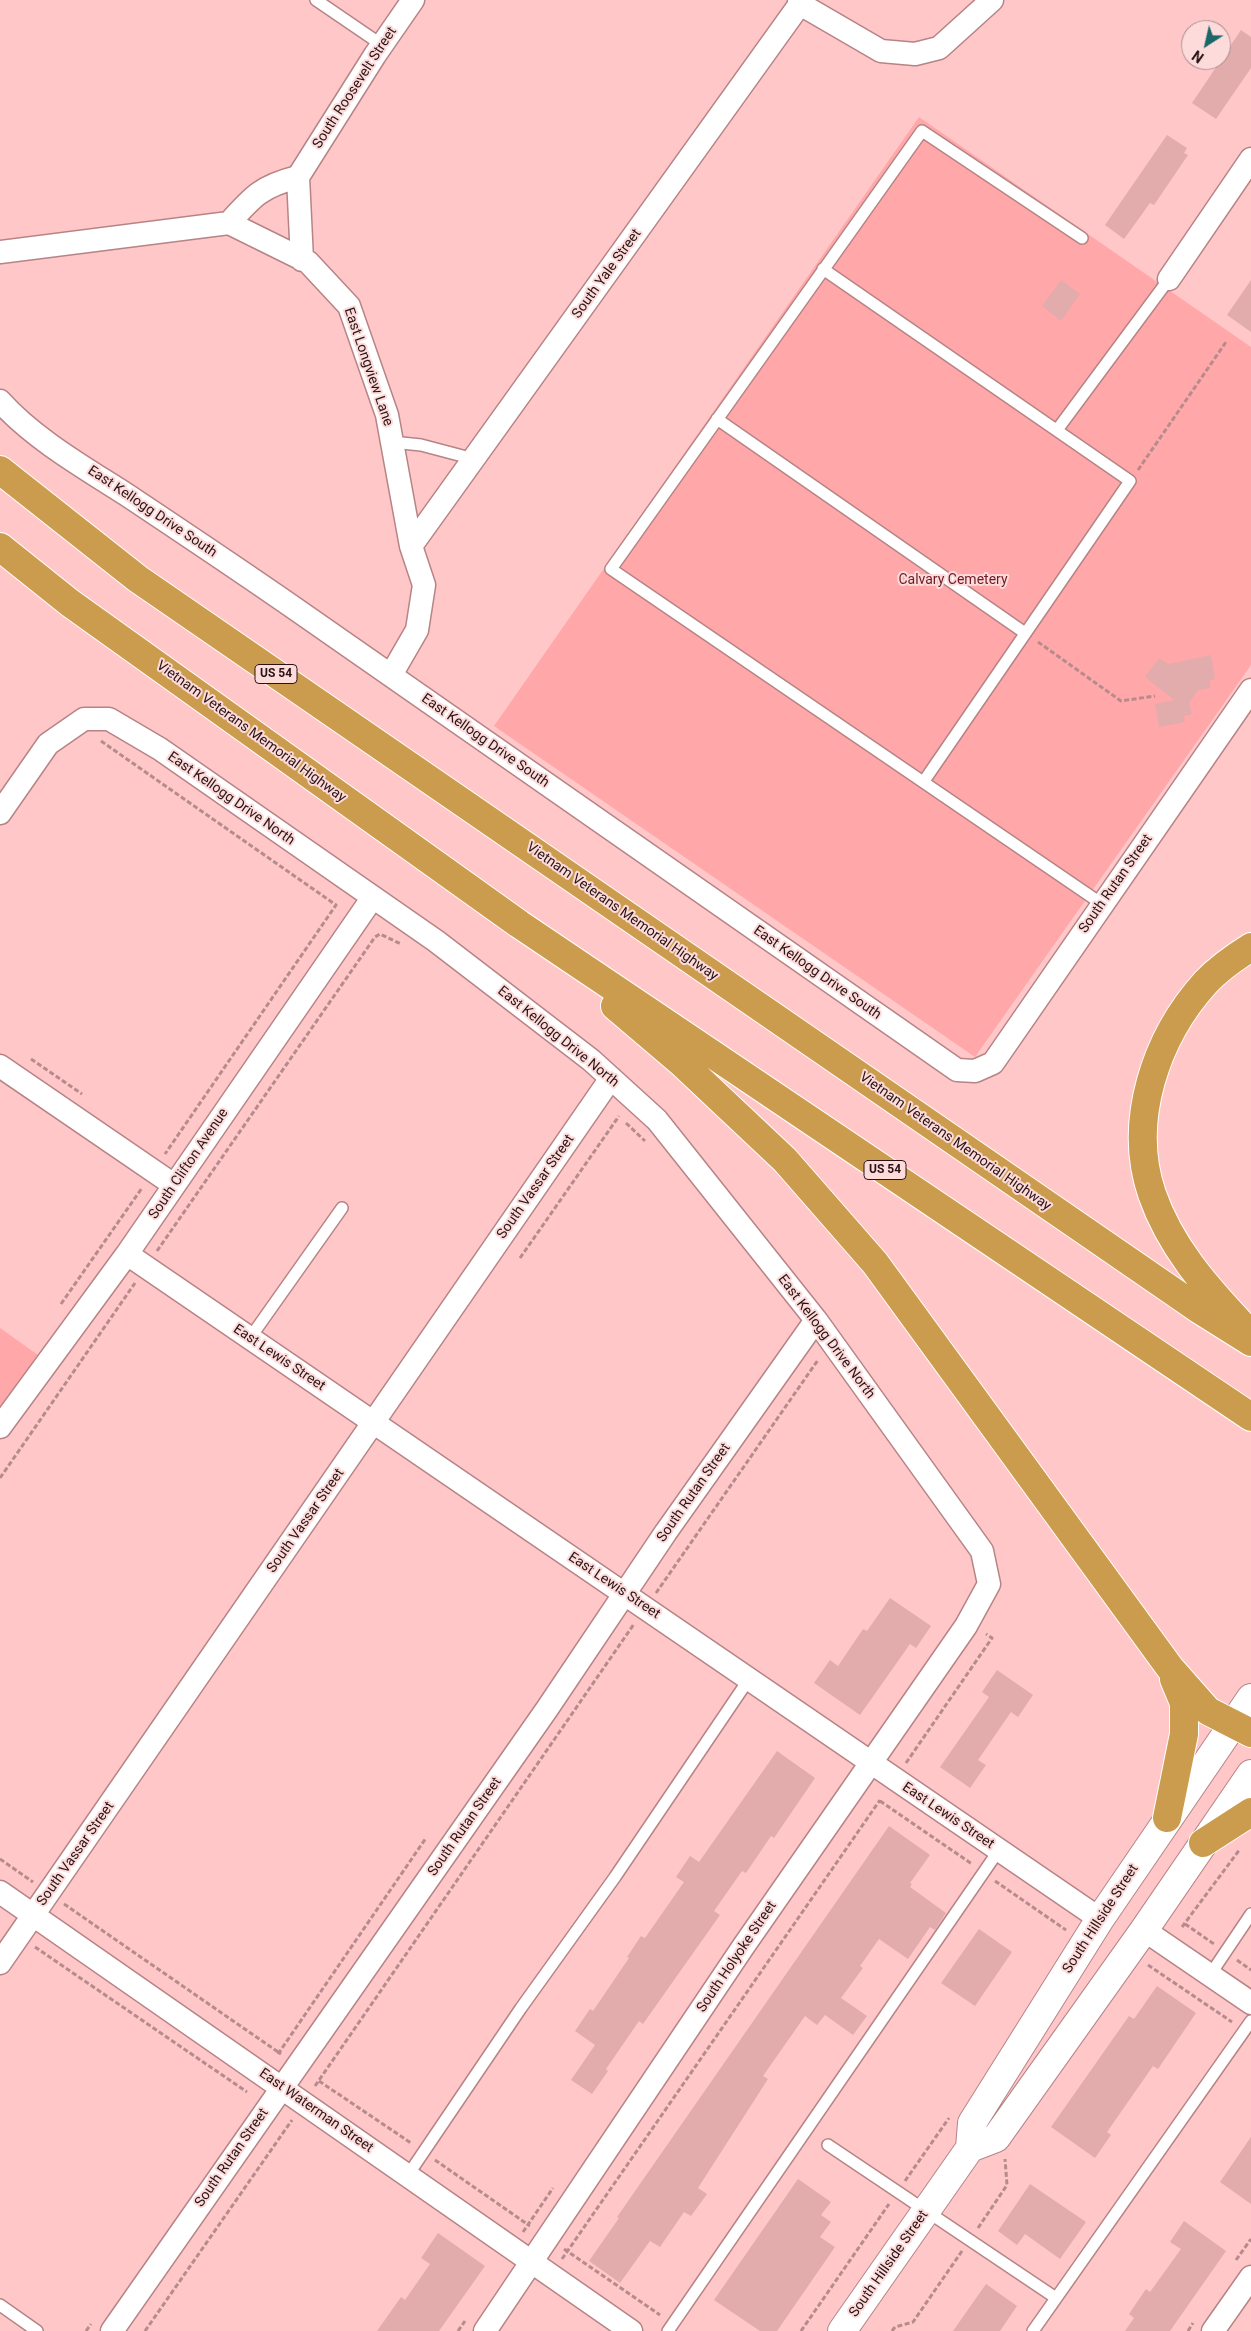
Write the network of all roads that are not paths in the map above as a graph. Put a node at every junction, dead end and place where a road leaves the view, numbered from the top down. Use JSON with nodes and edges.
{"nodes":[{"id":1,"x":316,"y":0,"type":"edge"},
{"id":2,"x":992,"y":0,"type":"edge"},
{"id":3,"x":410,"y":1,"type":"edge"},
{"id":4,"x":799,"y":2,"type":"edge"},
{"id":5,"x":382,"y":45,"type":"junction"},
{"id":6,"x":1251,"y":160,"type":"edge"},
{"id":7,"x":298,"y":177,"type":"junction"},
{"id":8,"x":229,"y":223,"type":"junction"},
{"id":9,"x":1082,"y":238,"type":"dead end"},
{"id":10,"x":0,"y":252,"type":"edge"},
{"id":11,"x":302,"y":260,"type":"junction"},
{"id":12,"x":823,"y":269,"type":"junction"},
{"id":13,"x":1169,"y":279,"type":"joint"},
{"id":14,"x":0,"y":401,"type":"edge"},
{"id":15,"x":717,"y":419,"type":"junction"},
{"id":16,"x":1057,"y":430,"type":"junction"},
{"id":17,"x":392,"y":442,"type":"junction"},
{"id":18,"x":474,"y":460,"type":"junction"},
{"id":19,"x":0,"y":470,"type":"edge"},
{"id":20,"x":411,"y":546,"type":"junction"},
{"id":21,"x":0,"y":548,"type":"edge"},
{"id":22,"x":1025,"y":633,"type":"junction"},
{"id":23,"x":391,"y":674,"type":"junction"},
{"id":24,"x":1251,"y":690,"type":"edge"},
{"id":25,"x":924,"y":781,"type":"junction"},
{"id":26,"x":0,"y":813,"type":"edge"},
{"id":27,"x":373,"y":897,"type":"junction"},
{"id":28,"x":1102,"y":904,"type":"junction"},
{"id":29,"x":520,"y":924,"type":"junction"},
{"id":30,"x":1251,"y":947,"type":"edge"},
{"id":31,"x":0,"y":1066,"type":"edge"},
{"id":32,"x":975,"y":1071,"type":"joint"},
{"id":33,"x":605,"y":1087,"type":"junction"},
{"id":34,"x":174,"y":1185,"type":"junction"},
{"id":35,"x":342,"y":1208,"type":"dead end"},
{"id":36,"x":127,"y":1254,"type":"junction"},
{"id":37,"x":816,"y":1320,"type":"junction"},
{"id":38,"x":1251,"y":1336,"type":"edge"},
{"id":39,"x":250,"y":1338,"type":"junction"},
{"id":40,"x":1251,"y":1342,"type":"edge"},
{"id":41,"x":1251,"y":1417,"type":"edge"},
{"id":42,"x":374,"y":1423,"type":"junction"},
{"id":43,"x":0,"y":1427,"type":"edge"},
{"id":44,"x":989,"y":1584,"type":"joint"},
{"id":45,"x":625,"y":1594,"type":"junction"},
{"id":46,"x":1170,"y":1668,"type":"junction"},
{"id":47,"x":749,"y":1679,"type":"junction"},
{"id":48,"x":1251,"y":1698,"type":"edge"},
{"id":49,"x":1242,"y":1728,"type":"edge"},
{"id":50,"x":871,"y":1763,"type":"junction"},
{"id":51,"x":1251,"y":1774,"type":"edge"},
{"id":52,"x":1251,"y":1812,"type":"edge"},
{"id":53,"x":1167,"y":1818,"type":"junction"},
{"id":54,"x":1203,"y":1843,"type":"junction"},
{"id":55,"x":999,"y":1850,"type":"junction"},
{"id":56,"x":0,"y":1892,"type":"edge"},
{"id":57,"x":1251,"y":1914,"type":"edge"},
{"id":58,"x":33,"y":1915,"type":"junction"},
{"id":59,"x":1100,"y":1919,"type":"junction"},
{"id":60,"x":1144,"y":1930,"type":"junction"},
{"id":61,"x":0,"y":1963,"type":"edge"},
{"id":62,"x":1210,"y":1975,"type":"junction"},
{"id":63,"x":1251,"y":2003,"type":"edge"},
{"id":64,"x":1248,"y":2026,"type":"edge"},
{"id":65,"x":282,"y":2088,"type":"junction"},
{"id":66,"x":828,"y":2145,"type":"dead end"},
{"id":67,"x":970,"y":2148,"type":"junction"},
{"id":68,"x":408,"y":2175,"type":"junction"},
{"id":69,"x":925,"y":2211,"type":"junction"},
{"id":70,"x":541,"y":2267,"type":"junction"},
{"id":71,"x":1251,"y":2277,"type":"edge"},
{"id":72,"x":1056,"y":2298,"type":"junction"},
{"id":73,"x":0,"y":2305,"type":"edge"},
{"id":74,"x":670,"y":2327,"type":"edge"},
{"id":75,"x":37,"y":2331,"type":"edge"},
{"id":76,"x":112,"y":2331,"type":"edge"},
{"id":77,"x":485,"y":2331,"type":"edge"},
{"id":78,"x":631,"y":2331,"type":"edge"},
{"id":79,"x":842,"y":2331,"type":"edge"},
{"id":80,"x":1033,"y":2331,"type":"edge"},
{"id":81,"x":1213,"y":2331,"type":"edge"}],
"edges":[{"from":1,"to":5,"type":"lane"},
{"from":2,"to":4,"type":"street"},
{"from":3,"to":5,"type":"street","name":"South Roosevelt Street"},
{"from":4,"to":18,"type":"street","name":"South Yale Street"},
{"from":5,"to":7,"type":"street","name":"South Roosevelt Street"},
{"from":6,"to":13,"type":"street"},
{"from":7,"to":8,"type":"street"},
{"from":7,"to":11,"type":"street"},
{"from":8,"to":10,"type":"street"},
{"from":8,"to":11,"type":"street","name":"East Longview Lane"},
{"from":9,"to":12,"type":"lane"},
{"from":11,"to":17,"type":"street","name":"East Longview Lane"},
{"from":12,"to":15,"type":"lane"},
{"from":12,"to":16,"type":"lane"},
{"from":13,"to":16,"type":"lane"},
{"from":14,"to":23,"type":"street","name":"East Kellogg Drive South"},
{"from":15,"to":22,"type":"lane"},
{"from":15,"to":25,"type":"lane"},
{"from":16,"to":22,"type":"lane"},
{"from":17,"to":18,"type":"lane"},
{"from":17,"to":20,"type":"street","name":"East Longview Lane"},
{"from":18,"to":20,"type":"street","name":"South Yale Street"},
{"from":19,"to":40,"type":"highway","name":"Vietnam Veterans Memorial Highway","number":"US 54"},
{"from":20,"to":23,"type":"street","name":"East Longview Lane"},
{"from":21,"to":29,"type":"highway","name":"Vietnam Veterans Memorial Highway","number":"US 54"},
{"from":22,"to":25,"type":"lane"},
{"from":23,"to":32,"type":"street","name":"East Kellogg Drive South"},
{"from":24,"to":28,"type":"street","name":"South Rutan Street"},
{"from":25,"to":28,"type":"lane"},
{"from":26,"to":27,"type":"street","name":"East Kellogg Drive North"},
{"from":27,"to":33,"type":"street","name":"East Kellogg Drive North"},
{"from":27,"to":34,"type":"street","name":"South Clifton Avenue"},
{"from":28,"to":32,"type":"street","name":"South Rutan Street"},
{"from":29,"to":41,"type":"highway","name":"Vietnam Veterans Memorial Highway","number":"US 54"},
{"from":29,"to":46,"type":"highway"},
{"from":30,"to":38,"type":"highway"},
{"from":31,"to":34,"type":"street"},
{"from":33,"to":37,"type":"street","name":"East Kellogg Drive North"},
{"from":33,"to":42,"type":"street","name":"South Vassar Street"},
{"from":34,"to":36,"type":"street","name":"South Clifton Avenue"},
{"from":35,"to":39,"type":"lane"},
{"from":36,"to":39,"type":"street","name":"East Lewis Street"},
{"from":36,"to":43,"type":"street","name":"South Clifton Avenue"},
{"from":37,"to":44,"type":"street","name":"East Kellogg Drive North"},
{"from":37,"to":45,"type":"street","name":"South Rutan Street"},
{"from":39,"to":42,"type":"street","name":"East Lewis Street"},
{"from":42,"to":45,"type":"street","name":"East Lewis Street"},
{"from":42,"to":58,"type":"street","name":"South Vassar Street"},
{"from":44,"to":50,"type":"street","name":"South Holyoke Street"},
{"from":45,"to":47,"type":"street","name":"East Lewis Street"},
{"from":45,"to":65,"type":"street","name":"South Rutan Street"},
{"from":46,"to":49,"type":"highway"},
{"from":46,"to":53,"type":"highway"},
{"from":47,"to":50,"type":"street","name":"East Lewis Street"},
{"from":47,"to":68,"type":"lane"},
{"from":48,"to":49,"type":"main road","name":"South Hillside Street"},
{"from":49,"to":53,"type":"main road","name":"South Hillside Street"},
{"from":50,"to":55,"type":"street","name":"East Lewis Street"},
{"from":50,"to":70,"type":"street","name":"South Holyoke Street"},
{"from":51,"to":54,"type":"main road"},
{"from":52,"to":54,"type":"highway"},
{"from":53,"to":59,"type":"main road","name":"South Hillside Street"},
{"from":54,"to":60,"type":"main road"},
{"from":55,"to":59,"type":"street","name":"East Lewis Street"},
{"from":55,"to":74,"type":"lane"},
{"from":56,"to":58,"type":"street","name":"East Waterman Street"},
{"from":57,"to":62,"type":"lane"},
{"from":58,"to":61,"type":"street","name":"South Vassar Street"},
{"from":58,"to":65,"type":"street","name":"East Waterman Street"},
{"from":59,"to":67,"type":"main road","name":"South Hillside Street"},
{"from":60,"to":62,"type":"street"},
{"from":60,"to":67,"type":"main road"},
{"from":62,"to":63,"type":"street"},
{"from":64,"to":72,"type":"lane"},
{"from":65,"to":68,"type":"street","name":"East Waterman Street"},
{"from":65,"to":76,"type":"street","name":"South Rutan Street"},
{"from":66,"to":69,"type":"lane"},
{"from":67,"to":69,"type":"main road","name":"South Hillside Street"},
{"from":68,"to":70,"type":"street","name":"East Waterman Street"},
{"from":69,"to":72,"type":"lane"},
{"from":69,"to":79,"type":"main road","name":"South Hillside Street"},
{"from":70,"to":77,"type":"street","name":"South Holyoke Street"},
{"from":70,"to":78,"type":"street","name":"East Waterman Street"},
{"from":71,"to":81,"type":"street"},
{"from":72,"to":80,"type":"lane"},
{"from":73,"to":75,"type":"lane"}]}
